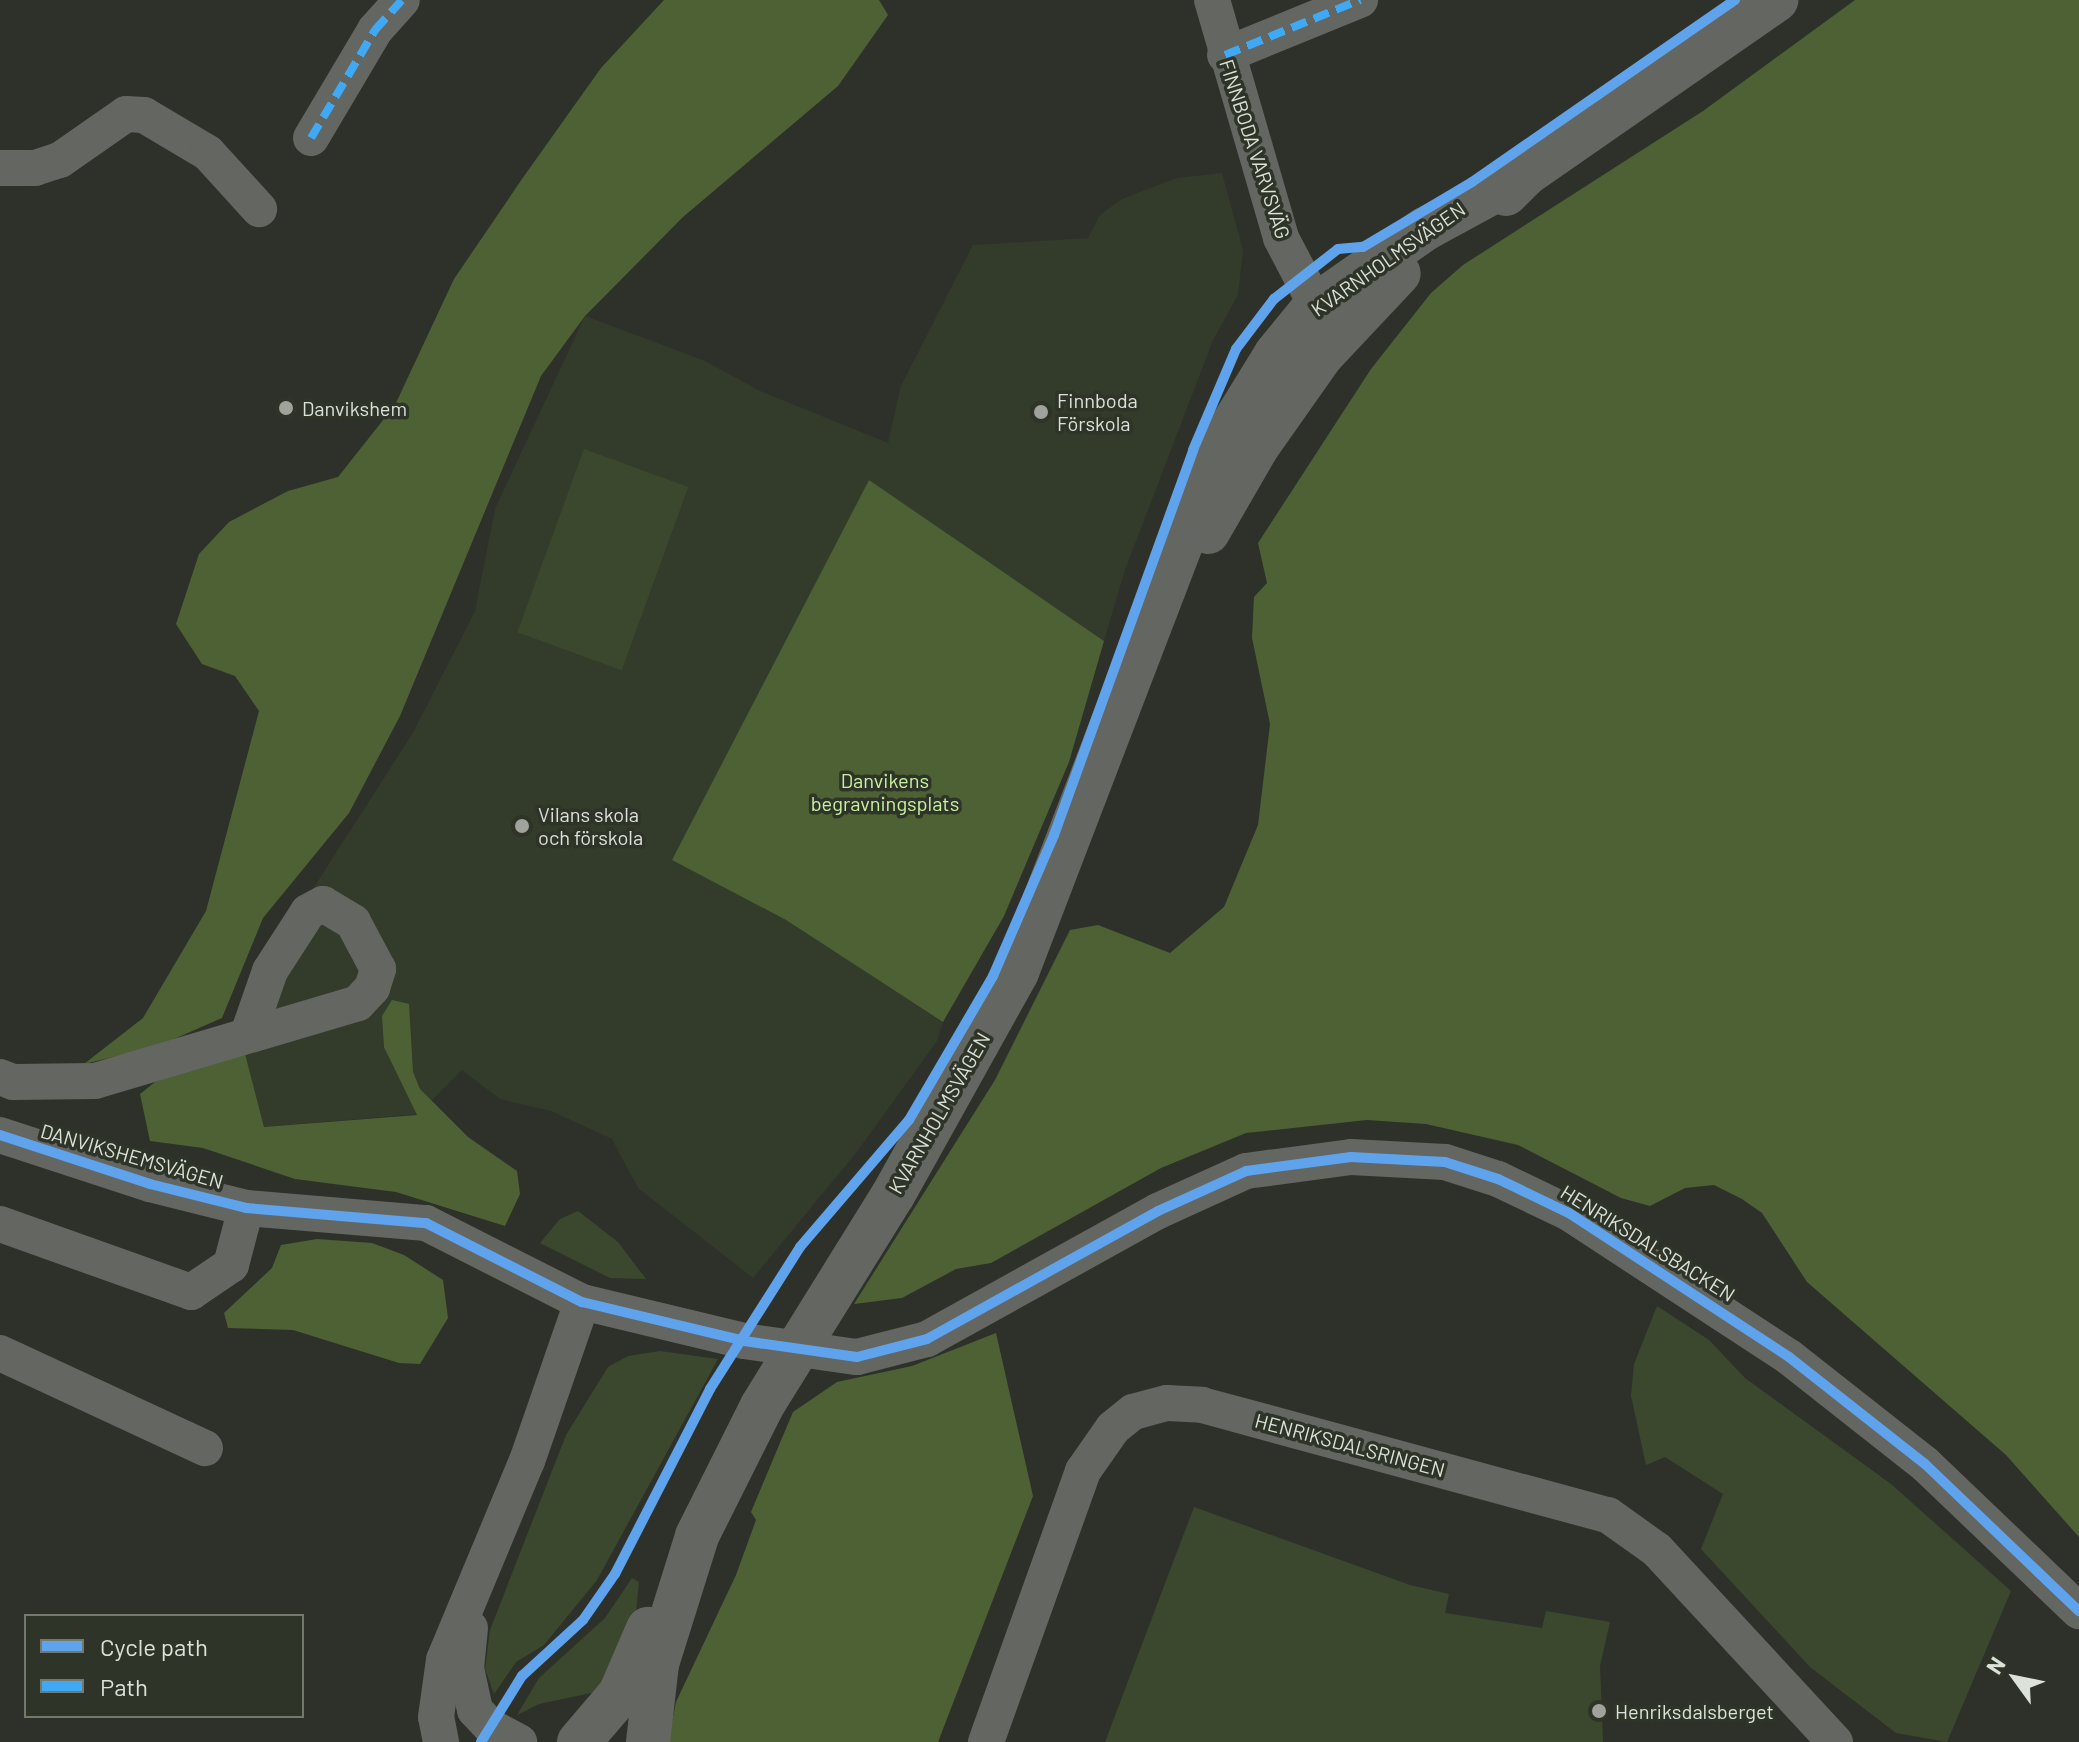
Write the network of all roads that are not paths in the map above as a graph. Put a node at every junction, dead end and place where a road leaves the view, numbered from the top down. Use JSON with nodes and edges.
{"nodes":[{"id":1,"x":402,"y":0,"type":"edge"},
{"id":2,"x":1212,"y":0,"type":"edge"},
{"id":3,"x":1360,"y":0,"type":"edge"},
{"id":4,"x":1776,"y":0,"type":"edge"},
{"id":5,"x":1225,"y":55,"type":"junction"},
{"id":6,"x":311,"y":138,"type":"dead end"},
{"id":7,"x":0,"y":168,"type":"edge"},
{"id":8,"x":259,"y":209,"type":"dead end"},
{"id":9,"x":1328,"y":318,"type":"junction"},
{"id":10,"x":248,"y":1034,"type":"dead end"},
{"id":11,"x":6,"y":1080,"type":"edge"},
{"id":12,"x":1,"y":1136,"type":"edge"},
{"id":13,"x":246,"y":1208,"type":"junction"},
{"id":14,"x":0,"y":1224,"type":"edge"},
{"id":15,"x":582,"y":1302,"type":"junction"},
{"id":16,"x":665,"y":1324,"type":"joint"},
{"id":17,"x":0,"y":1353,"type":"edge"},
{"id":18,"x":205,"y":1448,"type":"dead end"},
{"id":19,"x":681,"y":1576,"type":"junction"},
{"id":20,"x":473,"y":1599,"type":"junction"},
{"id":21,"x":2079,"y":1611,"type":"edge"},
{"id":22,"x":441,"y":1742,"type":"edge"},
{"id":23,"x":519,"y":1742,"type":"edge"},
{"id":24,"x":579,"y":1742,"type":"edge"},
{"id":25,"x":648,"y":1742,"type":"edge"},
{"id":26,"x":986,"y":1742,"type":"edge"},
{"id":27,"x":1835,"y":1742,"type":"edge"}],
"edges":[{"from":1,"to":6,"type":"street"},
{"from":2,"to":5,"type":"street","name":"FINNBODA VARVSVÄG"},
{"from":3,"to":5,"type":"street"},
{"from":4,"to":9,"type":"street","name":"KVARNHOLMSVÄGEN"},
{"from":5,"to":9,"type":"street","name":"FINNBODA VARVSVÄG"},
{"from":7,"to":8,"type":"street"},
{"from":9,"to":19,"type":"street","name":"KVARNHOLMSVÄGEN"},
{"from":10,"to":11,"type":"street","name":"DANVIKSHEMSVÄGEN"},
{"from":11,"to":12,"type":"street","name":"DANVIKSHEMSVÄGEN"},
{"from":12,"to":13,"type":"street","name":"DANVIKSHEMSVÄGEN"},
{"from":13,"to":14,"type":"street"},
{"from":13,"to":15,"type":"street","name":"DANVIKSHEMSVÄGEN"},
{"from":15,"to":16,"type":"street","name":"DANVIKSHEMSVÄGEN"},
{"from":15,"to":20,"type":"street"},
{"from":16,"to":21,"type":"street","name":"HENRIKSDALSBACKEN"},
{"from":17,"to":18,"type":"street"},
{"from":19,"to":24,"type":"street","name":"KVARNHOLMSVÄGEN"},
{"from":19,"to":25,"type":"street","name":"KVARNHOLMSVÄGEN"},
{"from":20,"to":22,"type":"street"},
{"from":20,"to":23,"type":"street"},
{"from":26,"to":27,"type":"street","name":"HENRIKSDALSRINGEN"}]}
